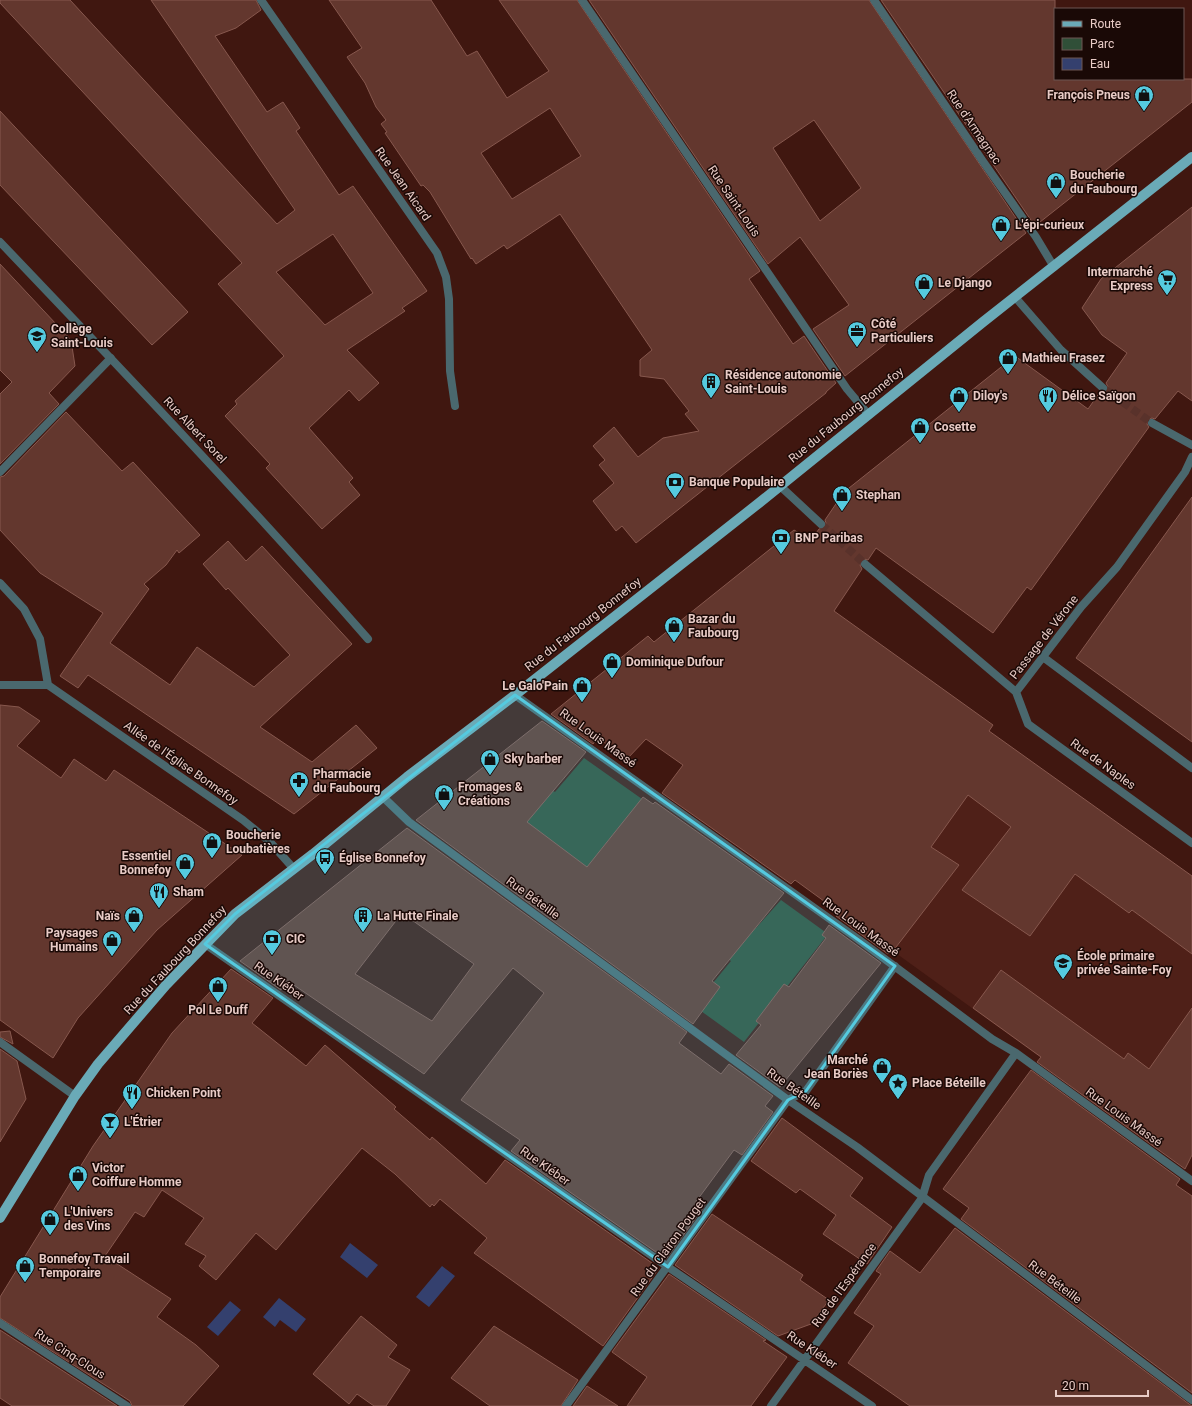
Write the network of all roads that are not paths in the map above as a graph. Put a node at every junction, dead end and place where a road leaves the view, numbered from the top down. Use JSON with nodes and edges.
{"nodes":[{"id":1,"x":261,"y":0,"type":"edge"},
{"id":2,"x":582,"y":0,"type":"edge"},
{"id":3,"x":874,"y":0,"type":"edge"},
{"id":4,"x":1190,"y":161,"type":"edge"},
{"id":5,"x":0,"y":242,"type":"edge"},
{"id":6,"x":1054,"y":267,"type":"junction"},
{"id":7,"x":1015,"y":297,"type":"junction"},
{"id":8,"x":111,"y":358,"type":"junction"},
{"id":9,"x":1103,"y":388,"type":"tunnel mouth"},
{"id":10,"x":455,"y":406,"type":"dead end"},
{"id":11,"x":868,"y":414,"type":"junction"},
{"id":12,"x":1152,"y":423,"type":"tunnel mouth"},
{"id":13,"x":1192,"y":445,"type":"edge"},
{"id":14,"x":1192,"y":457,"type":"edge"},
{"id":15,"x":0,"y":472,"type":"edge"},
{"id":16,"x":779,"y":486,"type":"junction"},
{"id":17,"x":822,"y":524,"type":"tunnel mouth"},
{"id":18,"x":865,"y":564,"type":"tunnel mouth"},
{"id":19,"x":0,"y":583,"type":"edge"},
{"id":20,"x":368,"y":639,"type":"dead end"},
{"id":21,"x":1043,"y":657,"type":"junction"},
{"id":22,"x":0,"y":685,"type":"edge"},
{"id":23,"x":48,"y":686,"type":"junction"},
{"id":24,"x":1016,"y":692,"type":"junction"},
{"id":25,"x":515,"y":694,"type":"junction"},
{"id":26,"x":1192,"y":768,"type":"edge"},
{"id":27,"x":383,"y":797,"type":"junction"},
{"id":28,"x":1192,"y":843,"type":"edge"},
{"id":29,"x":294,"y":869,"type":"junction"},
{"id":30,"x":205,"y":944,"type":"junction"},
{"id":31,"x":895,"y":966,"type":"junction"},
{"id":32,"x":0,"y":1042,"type":"edge"},
{"id":33,"x":1016,"y":1053,"type":"junction"},
{"id":34,"x":75,"y":1096,"type":"junction"},
{"id":35,"x":788,"y":1100,"type":"junction"},
{"id":36,"x":1192,"y":1181,"type":"edge"},
{"id":37,"x":922,"y":1198,"type":"junction"},
{"id":38,"x":0,"y":1218,"type":"edge"},
{"id":39,"x":668,"y":1267,"type":"junction"},
{"id":40,"x":0,"y":1323,"type":"edge"},
{"id":41,"x":805,"y":1360,"type":"junction"},
{"id":42,"x":1192,"y":1400,"type":"edge"},
{"id":43,"x":127,"y":1406,"type":"edge"},
{"id":44,"x":566,"y":1406,"type":"edge"},
{"id":45,"x":771,"y":1406,"type":"edge"},
{"id":46,"x":872,"y":1406,"type":"edge"}],
"edges":[{"from":1,"to":10,"type":"street","name":"Rue Jean Aicard"},
{"from":2,"to":11,"type":"street","name":"Rue Saint-Louis"},
{"from":3,"to":6,"type":"street","name":"Rue d'Armagnac"},
{"from":4,"to":6,"type":"main road","name":"Rue du Faubourg Bonnefoy"},
{"from":5,"to":8,"type":"street","name":"Rue Albert Sorel"},
{"from":6,"to":7,"type":"main road","name":"Rue du Faubourg Bonnefoy"},
{"from":7,"to":9,"type":"street"},
{"from":7,"to":11,"type":"main road","name":"Rue du Faubourg Bonnefoy"},
{"from":8,"to":15,"type":"street"},
{"from":8,"to":20,"type":"street","name":"Rue Albert Sorel"},
{"from":11,"to":16,"type":"main road","name":"Rue du Faubourg Bonnefoy"},
{"from":12,"to":13,"type":"street"},
{"from":14,"to":21,"type":"street","name":"Passage de Vérone"},
{"from":16,"to":17,"type":"street"},
{"from":16,"to":25,"type":"main road","name":"Rue du Faubourg Bonnefoy"},
{"from":18,"to":24,"type":"street","name":"Passage de Vérone"},
{"from":19,"to":23,"type":"street"},
{"from":21,"to":24,"type":"street","name":"Passage de Vérone"},
{"from":21,"to":26,"type":"street"},
{"from":22,"to":23,"type":"street"},
{"from":23,"to":29,"type":"street","name":"Allée de l'Église Bonnefoy"},
{"from":24,"to":28,"type":"street","name":"Rue de Naples"},
{"from":25,"to":27,"type":"main road","name":"Rue du Faubourg Bonnefoy"},
{"from":25,"to":31,"type":"street","name":"Rue Louis Massé"},
{"from":27,"to":29,"type":"main road","name":"Rue du Faubourg Bonnefoy"},
{"from":27,"to":35,"type":"street","name":"Rue Béteille"},
{"from":29,"to":30,"type":"main road","name":"Rue du Faubourg Bonnefoy"},
{"from":30,"to":34,"type":"main road","name":"Rue du Faubourg Bonnefoy"},
{"from":30,"to":39,"type":"street","name":"Rue Kléber"},
{"from":31,"to":33,"type":"street","name":"Rue Louis Massé"},
{"from":31,"to":35,"type":"street"},
{"from":32,"to":34,"type":"street"},
{"from":33,"to":36,"type":"street","name":"Rue Louis Massé"},
{"from":33,"to":37,"type":"street"},
{"from":34,"to":38,"type":"main road","name":"Rue du Faubourg Bonnefoy"},
{"from":35,"to":37,"type":"street","name":"Rue Béteille"},
{"from":35,"to":39,"type":"street","name":"Rue du Clairon Pouget"},
{"from":37,"to":41,"type":"street","name":"Rue de l'Espérance"},
{"from":37,"to":42,"type":"street","name":"Rue Béteille"},
{"from":39,"to":41,"type":"street","name":"Rue Kléber"},
{"from":39,"to":44,"type":"street","name":"Rue du Clairon Pouget"},
{"from":40,"to":43,"type":"street","name":"Rue Cinq-Clous"},
{"from":41,"to":45,"type":"street","name":"Rue de l'Espérance"},
{"from":41,"to":46,"type":"street","name":"Rue Kléber"}]}
